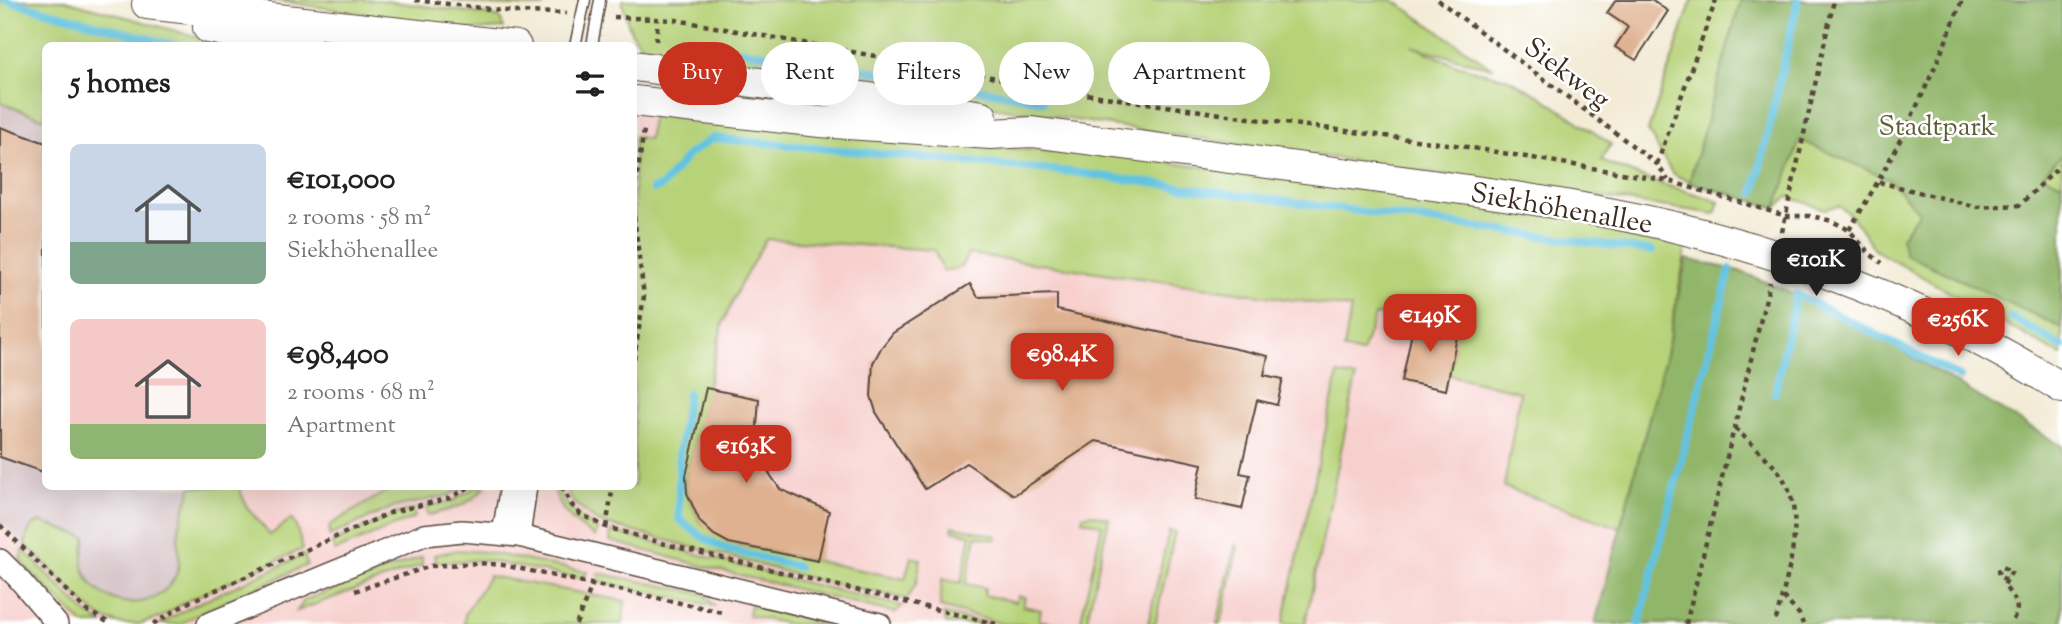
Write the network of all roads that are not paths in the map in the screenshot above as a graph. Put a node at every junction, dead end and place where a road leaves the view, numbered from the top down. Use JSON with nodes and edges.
{"nodes":[{"id":1,"x":585,"y":0,"type":"edge"},
{"id":2,"x":600,"y":0,"type":"edge"},
{"id":3,"x":140,"y":2,"type":"edge"},
{"id":4,"x":286,"y":42,"type":"edge"},
{"id":5,"x":482,"y":42,"type":"edge"},
{"id":6,"x":576,"y":42,"type":"edge"},
{"id":7,"x":593,"y":42,"type":"edge"},
{"id":8,"x":637,"y":66,"type":"edge"},
{"id":9,"x":637,"y":101,"type":"edge"},
{"id":10,"x":1032,"y":132,"type":"junction"},
{"id":11,"x":2062,"y":388,"type":"edge"},
{"id":12,"x":511,"y":490,"type":"edge"},
{"id":13,"x":525,"y":490,"type":"edge"},
{"id":14,"x":511,"y":534,"type":"junction"},
{"id":15,"x":0,"y":560,"type":"edge"},
{"id":16,"x":57,"y":624,"type":"edge"},
{"id":17,"x":208,"y":624,"type":"edge"},
{"id":18,"x":880,"y":624,"type":"edge"}],
"edges":[{"from":1,"to":6,"type":"lane"},
{"from":2,"to":7,"type":"lane"},
{"from":3,"to":4,"type":"main road"},
{"from":3,"to":5,"type":"main road"},
{"from":8,"to":10,"type":"main road","name":"Siekhöhenallee"},
{"from":9,"to":10,"type":"main road","name":"Siekhöhenallee"},
{"from":10,"to":11,"type":"main road","name":"Siekhöhenallee"},
{"from":12,"to":14,"type":"street"},
{"from":13,"to":14,"type":"street"},
{"from":14,"to":17,"type":"street"},
{"from":14,"to":18,"type":"street"},
{"from":15,"to":16,"type":"street"}]}
